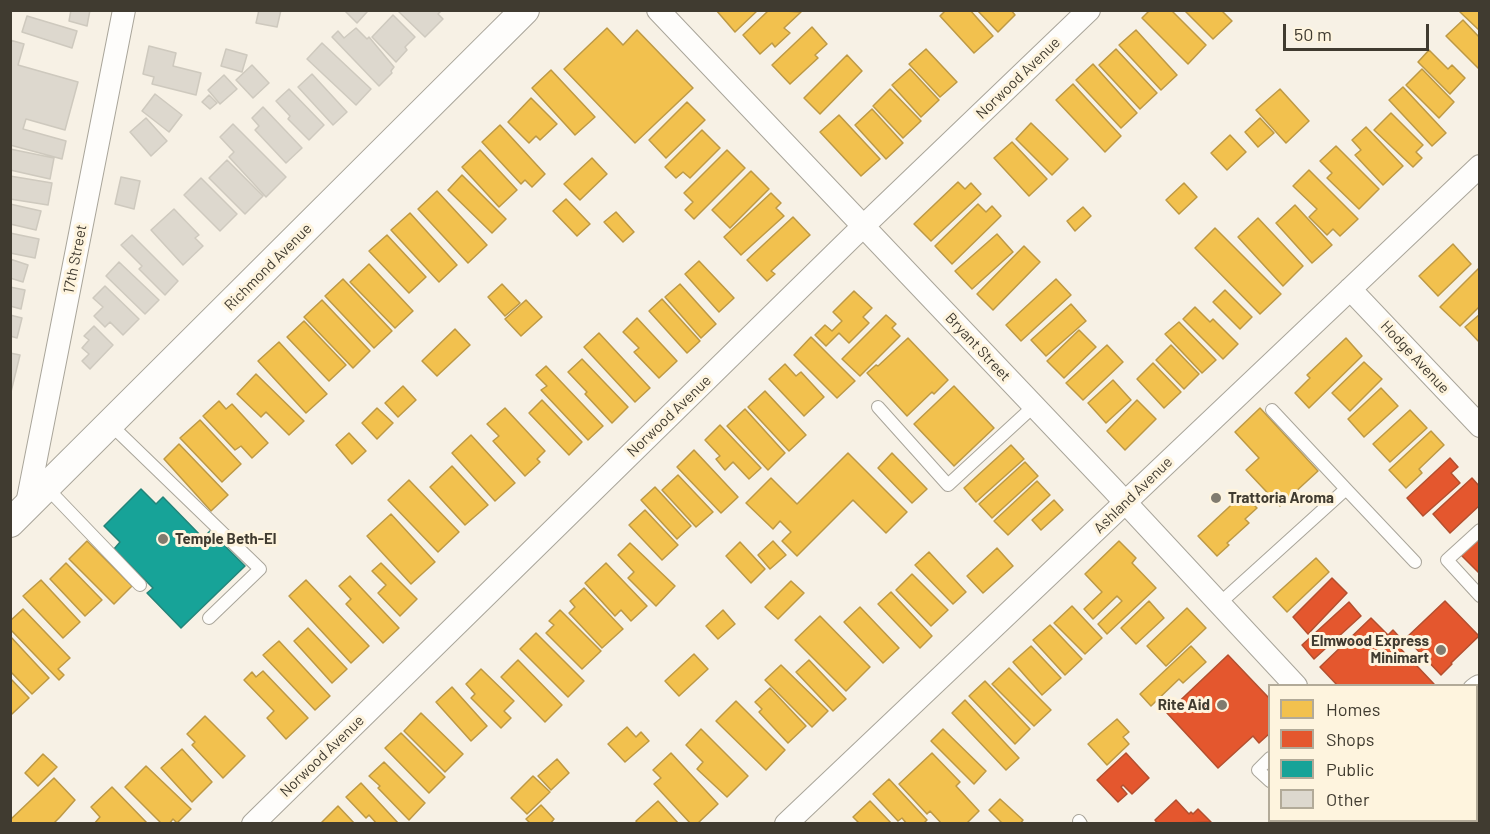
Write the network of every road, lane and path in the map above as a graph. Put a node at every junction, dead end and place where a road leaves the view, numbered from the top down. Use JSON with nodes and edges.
{"nodes":[{"id":1,"x":124,"y":10,"type":"edge"},
{"id":2,"x":525,"y":10,"type":"edge"},
{"id":3,"x":657,"y":10,"type":"edge"},
{"id":4,"x":1089,"y":10,"type":"edge"},
{"id":5,"x":1479,"y":166,"type":"edge"},
{"id":6,"x":863,"y":226,"type":"junction"},
{"id":7,"x":1350,"y":289,"type":"junction"},
{"id":8,"x":1034,"y":406,"type":"junction"},
{"id":9,"x":878,"y":407,"type":"dead end"},
{"id":10,"x":1272,"y":410,"type":"dead end"},
{"id":11,"x":110,"y":424,"type":"junction"},
{"id":12,"x":1479,"y":426,"type":"edge"},
{"id":13,"x":47,"y":488,"type":"junction"},
{"id":14,"x":1346,"y":489,"type":"junction"},
{"id":15,"x":1125,"y":502,"type":"junction"},
{"id":16,"x":16,"y":512,"type":"edge"},
{"id":17,"x":1479,"y":530,"type":"edge"},
{"id":18,"x":1414,"y":562,"type":"dead end"},
{"id":19,"x":140,"y":585,"type":"dead end"},
{"id":20,"x":1479,"y":596,"type":"edge"},
{"id":21,"x":1220,"y":603,"type":"junction"},
{"id":22,"x":208,"y":618,"type":"dead end"},
{"id":23,"x":1294,"y":684,"type":"edge"},
{"id":24,"x":1268,"y":759,"type":"edge"},
{"id":25,"x":1268,"y":780,"type":"edge"},
{"id":26,"x":253,"y":824,"type":"edge"},
{"id":27,"x":786,"y":824,"type":"edge"}],
"edges":[{"from":1,"to":16,"type":"street","name":"17th Street"},
{"from":2,"to":11,"type":"street","name":"Richmond Avenue"},
{"from":3,"to":6,"type":"street","name":"Bryant Street"},
{"from":4,"to":6,"type":"street","name":"Norwood Avenue"},
{"from":5,"to":7,"type":"street","name":"Ashland Avenue"},
{"from":6,"to":8,"type":"street","name":"Bryant Street"},
{"from":6,"to":26,"type":"street","name":"Norwood Avenue"},
{"from":7,"to":12,"type":"street","name":"Hodge Avenue"},
{"from":7,"to":15,"type":"street","name":"Ashland Avenue"},
{"from":8,"to":9,"type":"lane"},
{"from":8,"to":15,"type":"street","name":"Bryant Street"},
{"from":10,"to":14,"type":"lane"},
{"from":11,"to":13,"type":"street","name":"Richmond Avenue"},
{"from":11,"to":22,"type":"lane"},
{"from":13,"to":16,"type":"street","name":"Richmond Avenue"},
{"from":13,"to":19,"type":"lane"},
{"from":14,"to":18,"type":"lane"},
{"from":14,"to":21,"type":"lane"},
{"from":15,"to":21,"type":"street","name":"Bryant Street"},
{"from":15,"to":27,"type":"street","name":"Ashland Avenue"},
{"from":17,"to":20,"type":"lane"},
{"from":21,"to":23,"type":"street","name":"Bryant Street"},
{"from":24,"to":25,"type":"lane"}]}
